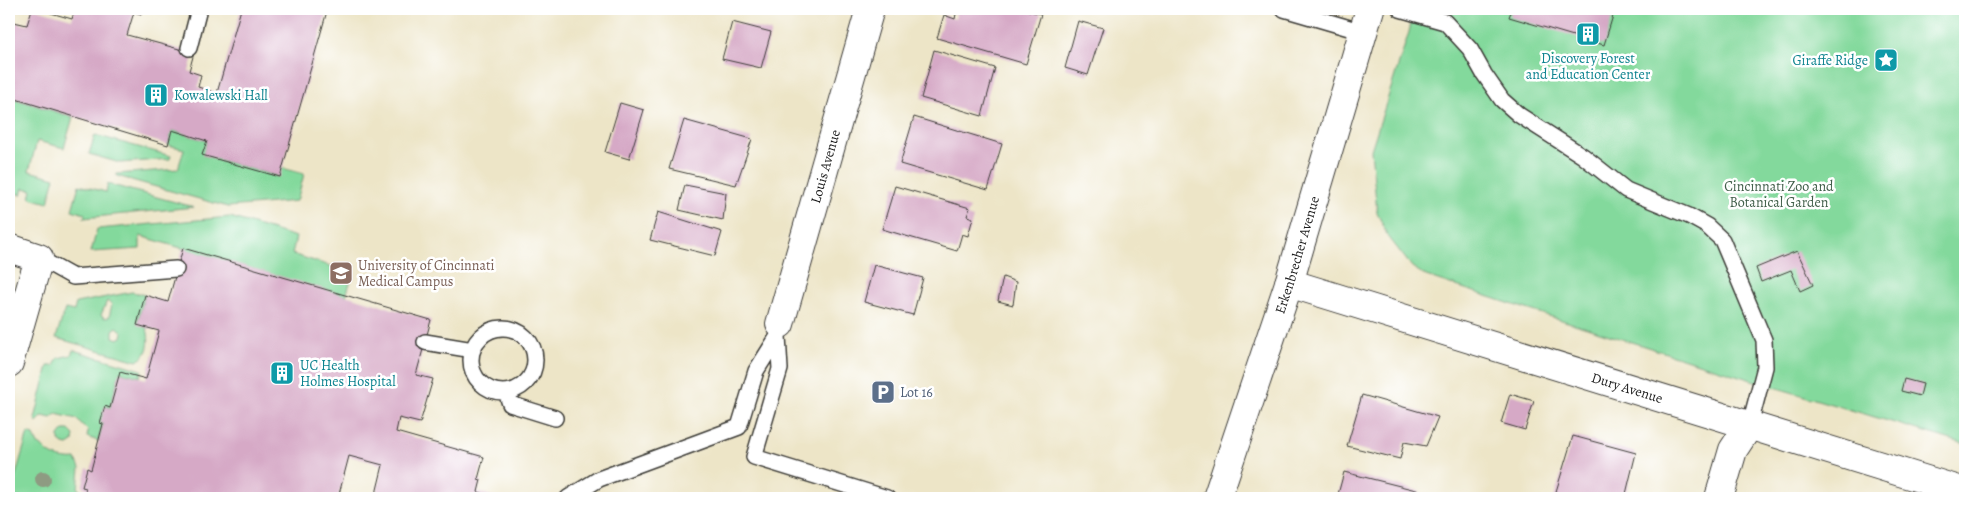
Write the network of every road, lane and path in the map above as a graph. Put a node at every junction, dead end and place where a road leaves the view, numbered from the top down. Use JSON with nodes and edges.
{"nodes":[{"id":1,"x":199,"y":9,"type":"edge"},
{"id":2,"x":870,"y":9,"type":"edge"},
{"id":3,"x":1284,"y":9,"type":"edge"},
{"id":4,"x":1400,"y":9,"type":"edge"},
{"id":5,"x":1367,"y":20,"type":"edge"},
{"id":6,"x":189,"y":48,"type":"dead end"},
{"id":7,"x":9,"y":248,"type":"edge"},
{"id":8,"x":39,"y":258,"type":"junction"},
{"id":9,"x":176,"y":270,"type":"dead end"},
{"id":10,"x":1289,"y":283,"type":"junction"},
{"id":11,"x":779,"y":330,"type":"junction"},
{"id":12,"x":424,"y":342,"type":"dead end"},
{"id":13,"x":473,"y":350,"type":"junction"},
{"id":14,"x":9,"y":363,"type":"edge"},
{"id":15,"x":506,"y":392,"type":"junction"},
{"id":16,"x":555,"y":418,"type":"dead end"},
{"id":17,"x":1750,"y":424,"type":"junction"},
{"id":18,"x":1965,"y":492,"type":"edge"},
{"id":19,"x":568,"y":498,"type":"edge"},
{"id":20,"x":887,"y":498,"type":"edge"},
{"id":21,"x":1217,"y":498,"type":"edge"},
{"id":22,"x":1718,"y":498,"type":"edge"}],
"edges":[{"from":1,"to":6,"type":"lane"},
{"from":2,"to":11,"type":"street","name":"Louis Avenue"},
{"from":3,"to":5,"type":"lane"},
{"from":4,"to":17,"type":"lane"},
{"from":5,"to":10,"type":"street","name":"Erkenbrecher Avenue"},
{"from":7,"to":8,"type":"street"},
{"from":8,"to":9,"type":"lane"},
{"from":8,"to":14,"type":"street"},
{"from":10,"to":17,"type":"street","name":"Dury Avenue"},
{"from":10,"to":21,"type":"street","name":"Erkenbrecher Avenue"},
{"from":11,"to":19,"type":"lane"},
{"from":11,"to":20,"type":"lane"},
{"from":12,"to":13,"type":"lane"},
{"from":13,"to":15,"type":"lane"},
{"from":13,"to":15,"type":"lane"},
{"from":15,"to":16,"type":"lane"},
{"from":17,"to":18,"type":"street","name":"Dury Avenue"},
{"from":17,"to":22,"type":"street"}]}
